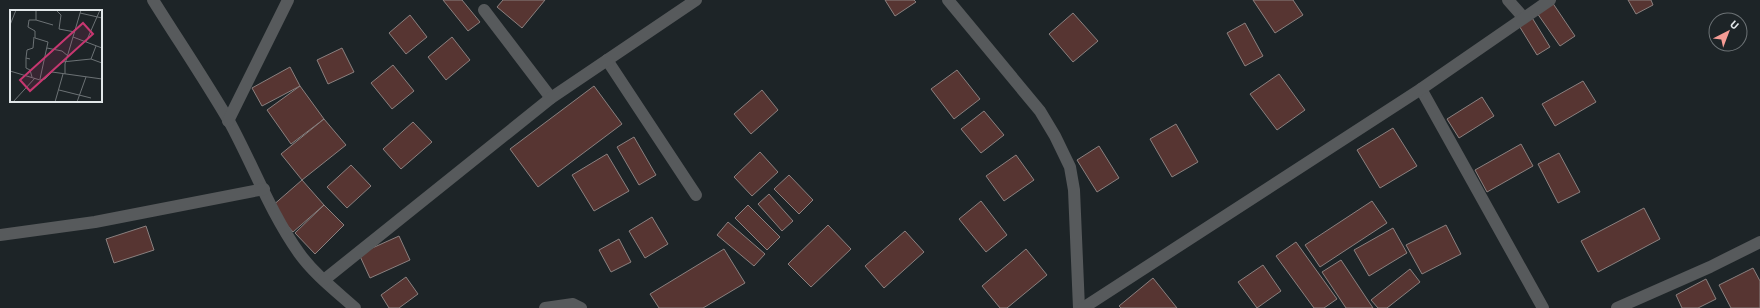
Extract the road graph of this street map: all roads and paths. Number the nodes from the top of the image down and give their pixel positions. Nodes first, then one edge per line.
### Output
1 (153, 0) edge
2 (288, 0) edge
3 (696, 0) edge
4 (948, 0) edge
5 (1508, 0) edge
6 (1550, 0) edge
7 (484, 10) dead end
8 (1523, 18) junction
9 (607, 60) junction
10 (1421, 89) junction
11 (550, 98) junction
12 (228, 121) junction
13 (264, 189) junction
14 (696, 195) dead end
15 (0, 234) edge
16 (1760, 242) edge
17 (324, 280) junction
18 (355, 308) edge
19 (545, 308) edge
20 (581, 308) edge
21 (1079, 308) edge
22 (1083, 308) edge
23 (1543, 308) edge
24 (1617, 308) edge

1 - 12 street
2 - 12 street
3 - 9 street
4 - 21 street
5 - 8 street
6 - 8 street
7 - 11 street
8 - 10 street
9 - 11 street
9 - 14 street
10 - 22 street
10 - 23 street
11 - 17 street
12 - 13 street
13 - 15 street
13 - 17 street
16 - 24 street
17 - 18 street
19 - 20 street

